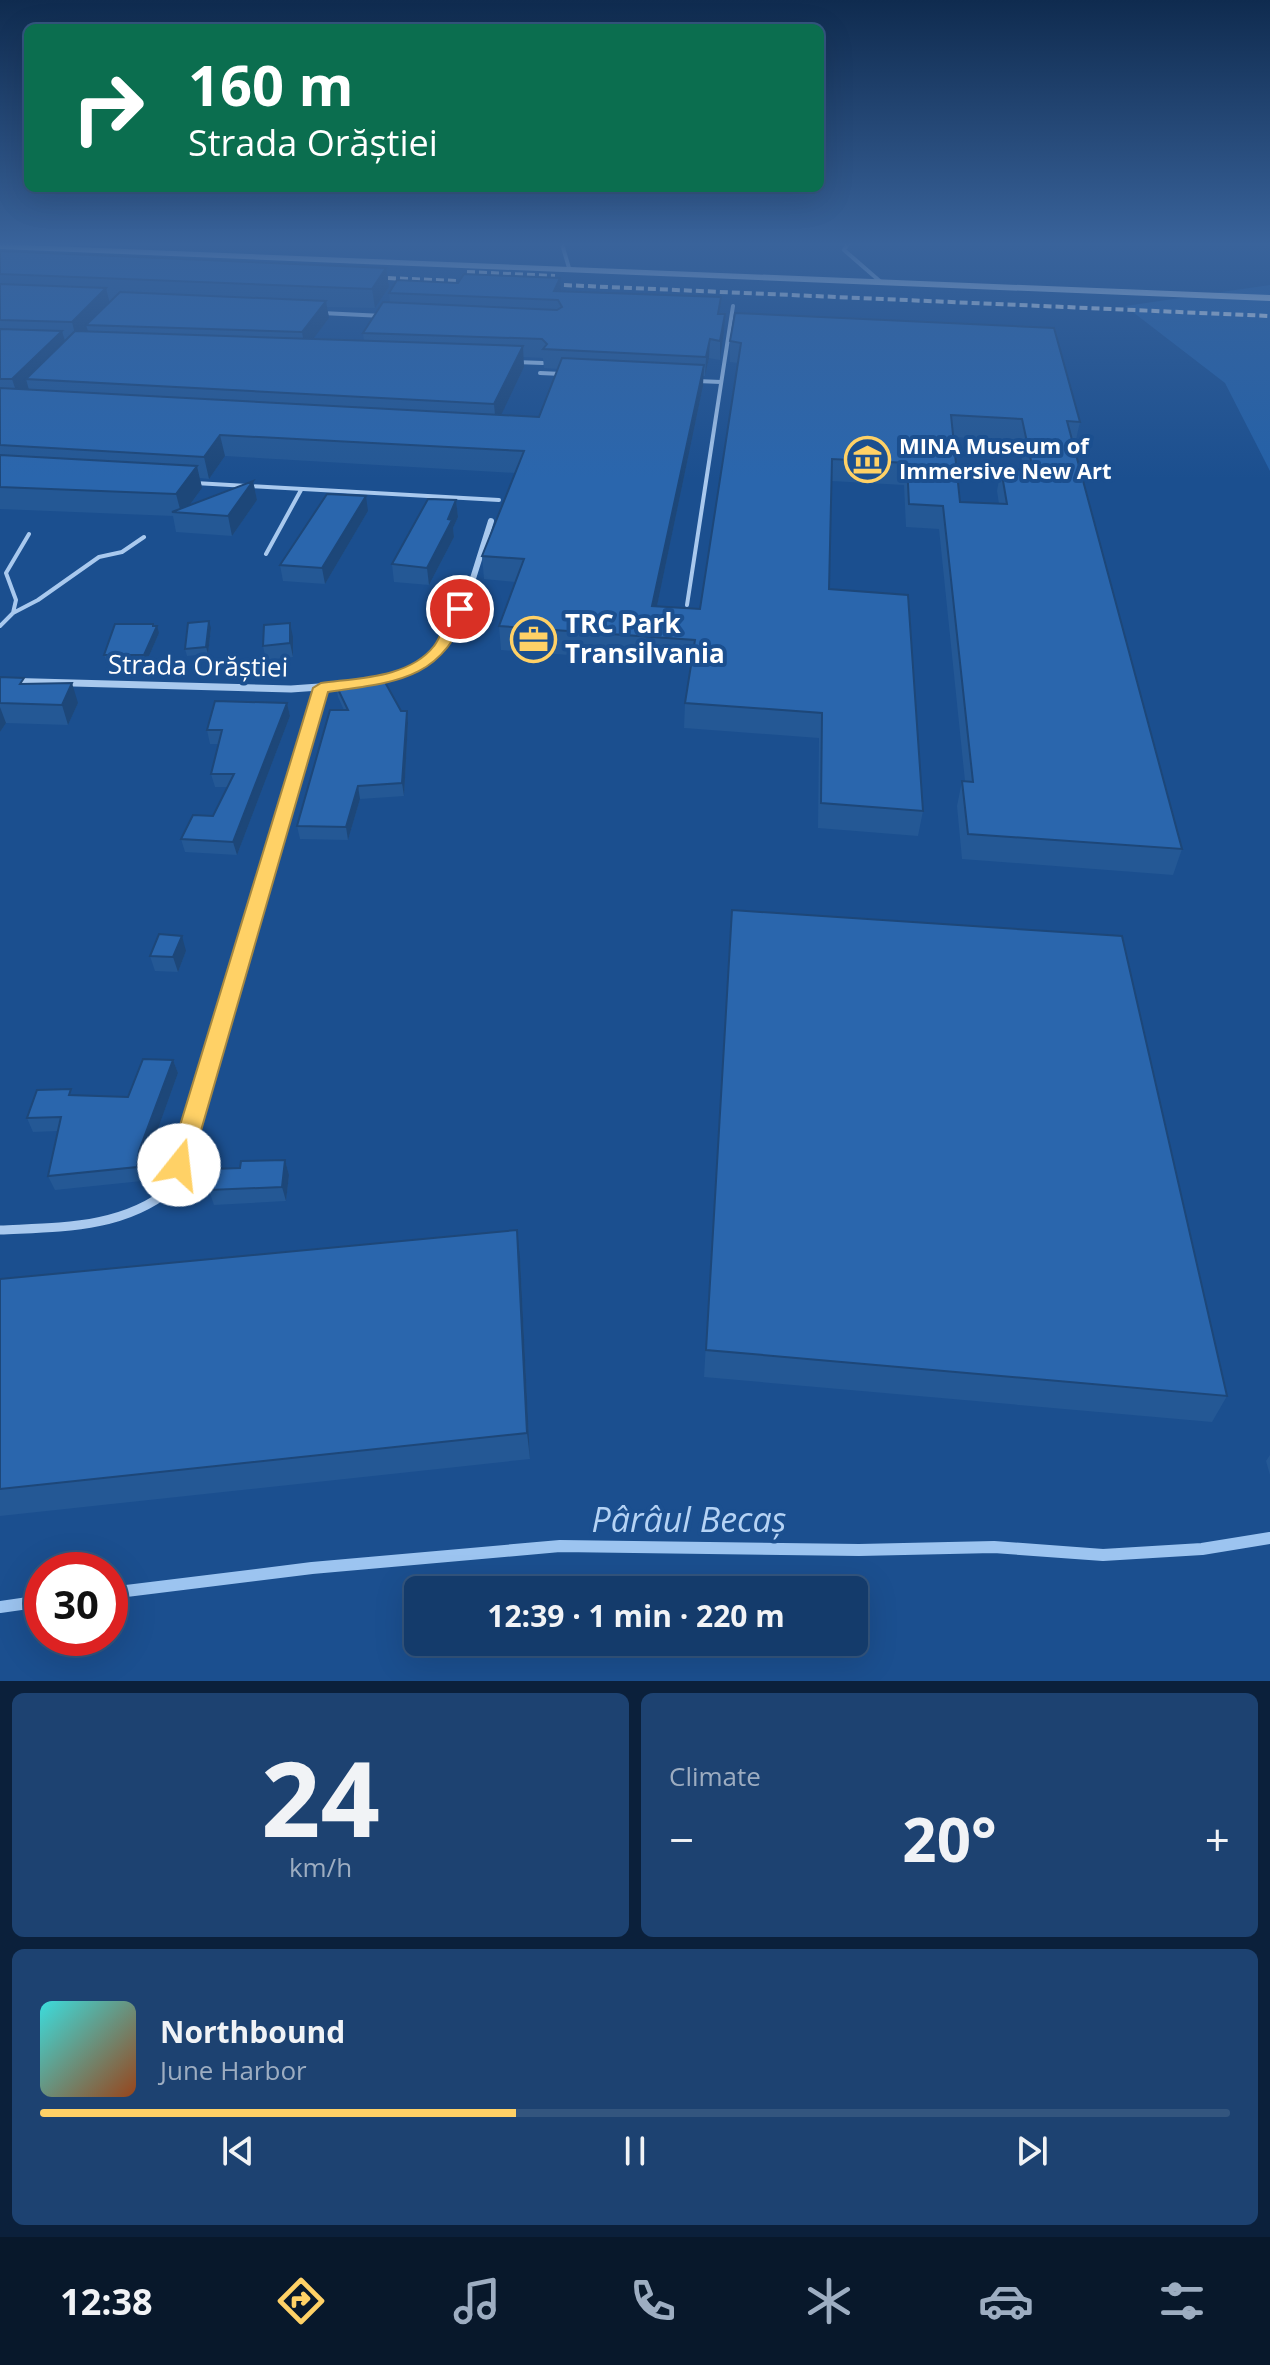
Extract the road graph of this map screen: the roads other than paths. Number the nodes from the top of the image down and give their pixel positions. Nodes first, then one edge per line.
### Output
1 (730, 322) edge
2 (513, 362) edge
3 (543, 363) edge
4 (540, 373) dead end
5 (571, 375) edge
6 (691, 381) edge
7 (721, 382) junction
8 (192, 483) edge
9 (301, 490) junction
10 (499, 500) dead end
11 (491, 521) dead end
12 (29, 534) dead end
13 (144, 537) dead end
14 (266, 554) dead end
15 (687, 605) edge
16 (13, 613) junction
17 (0, 626) edge
18 (0, 681) edge
19 (321, 688) junction
20 (0, 1230) edge

1 - 7 lane
2 - 3 lane
4 - 5 lane
6 - 7 lane
7 - 15 lane
8 - 9 lane
9 - 10 lane
9 - 14 lane
11 - 19 street, Strada Orăștiei
12 - 16 lane
13 - 16 lane
16 - 17 lane
18 - 19 street, Strada Orăștiei
19 - 20 street

